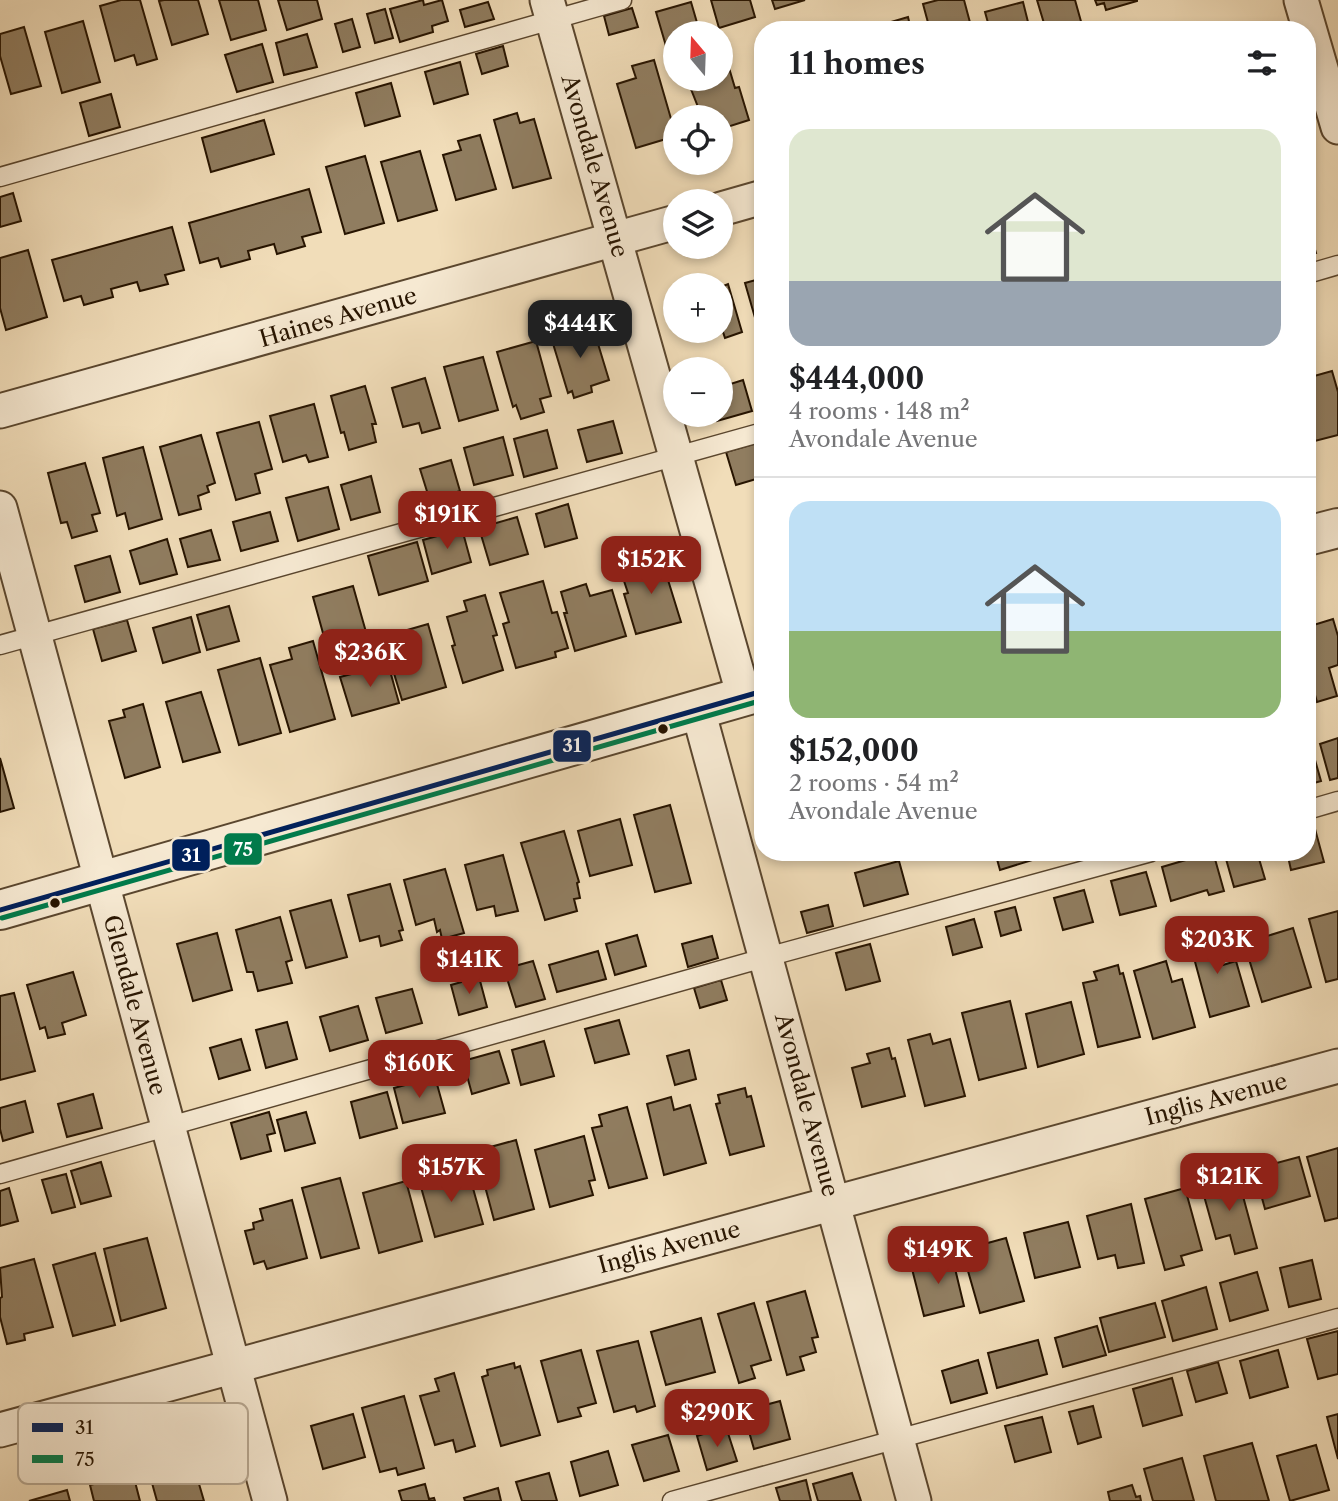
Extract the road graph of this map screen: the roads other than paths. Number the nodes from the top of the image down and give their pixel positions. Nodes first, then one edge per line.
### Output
1 (622, 0) edge
2 (1301, 0) edge
3 (550, 10) edge
4 (1306, 21) edge
5 (1316, 60) edge
6 (1338, 127) edge
7 (0, 177) edge
8 (754, 200) edge
9 (733, 206) edge
10 (663, 226) edge
11 (616, 239) junction
12 (1338, 265) edge
13 (1316, 271) edge
14 (0, 411) edge
15 (754, 435) edge
16 (677, 456) junction
17 (0, 508) edge
18 (1338, 528) edge
19 (1316, 534) edge
20 (35, 635) junction
21 (0, 645) edge
22 (753, 694) edge
23 (698, 710) junction
24 (1338, 801) edge
25 (1316, 807) edge
26 (1118, 861) edge
27 (102, 880) junction
28 (0, 910) edge
29 (767, 957) junction
30 (1338, 1066) edge
31 (168, 1126) junction
32 (0, 1174) edge
33 (834, 1202) junction
34 (1338, 1318) edge
35 (233, 1366) junction
36 (98, 1403) edge
37 (243, 1403) edge
38 (248, 1421) edge
39 (18, 1425) edge
40 (0, 1430) edge
41 (897, 1439) junction
42 (270, 1501) edge
43 (672, 1501) edge
44 (914, 1501) edge

1 - 3 lane
2 - 4 street
3 - 7 lane
3 - 11 street, Avondale Avenue
5 - 6 street
8 - 9 street
10 - 11 street, Haines Avenue
11 - 14 street, Haines Avenue
11 - 16 street, Avondale Avenue
12 - 13 lane
15 - 16 lane
16 - 20 lane
16 - 22 street, Avondale Avenue
17 - 20 street, Glendale Avenue
18 - 19 street
20 - 21 lane
20 - 27 street, Glendale Avenue
22 - 23 street
23 - 27 street
23 - 29 street, Avondale Avenue
24 - 25 lane
26 - 29 lane
27 - 28 street
27 - 31 street, Glendale Avenue
29 - 31 lane
29 - 33 street, Avondale Avenue
30 - 33 street, Inglis Avenue
31 - 32 lane
31 - 35 street, Glendale Avenue
33 - 35 street, Inglis Avenue
33 - 41 street, Avondale Avenue
34 - 41 lane
35 - 36 street, Inglis Avenue
35 - 37 street, Glendale Avenue
38 - 42 street, Glendale Avenue
39 - 40 street, Inglis Avenue
41 - 43 lane
41 - 44 street, Avondale Avenue

